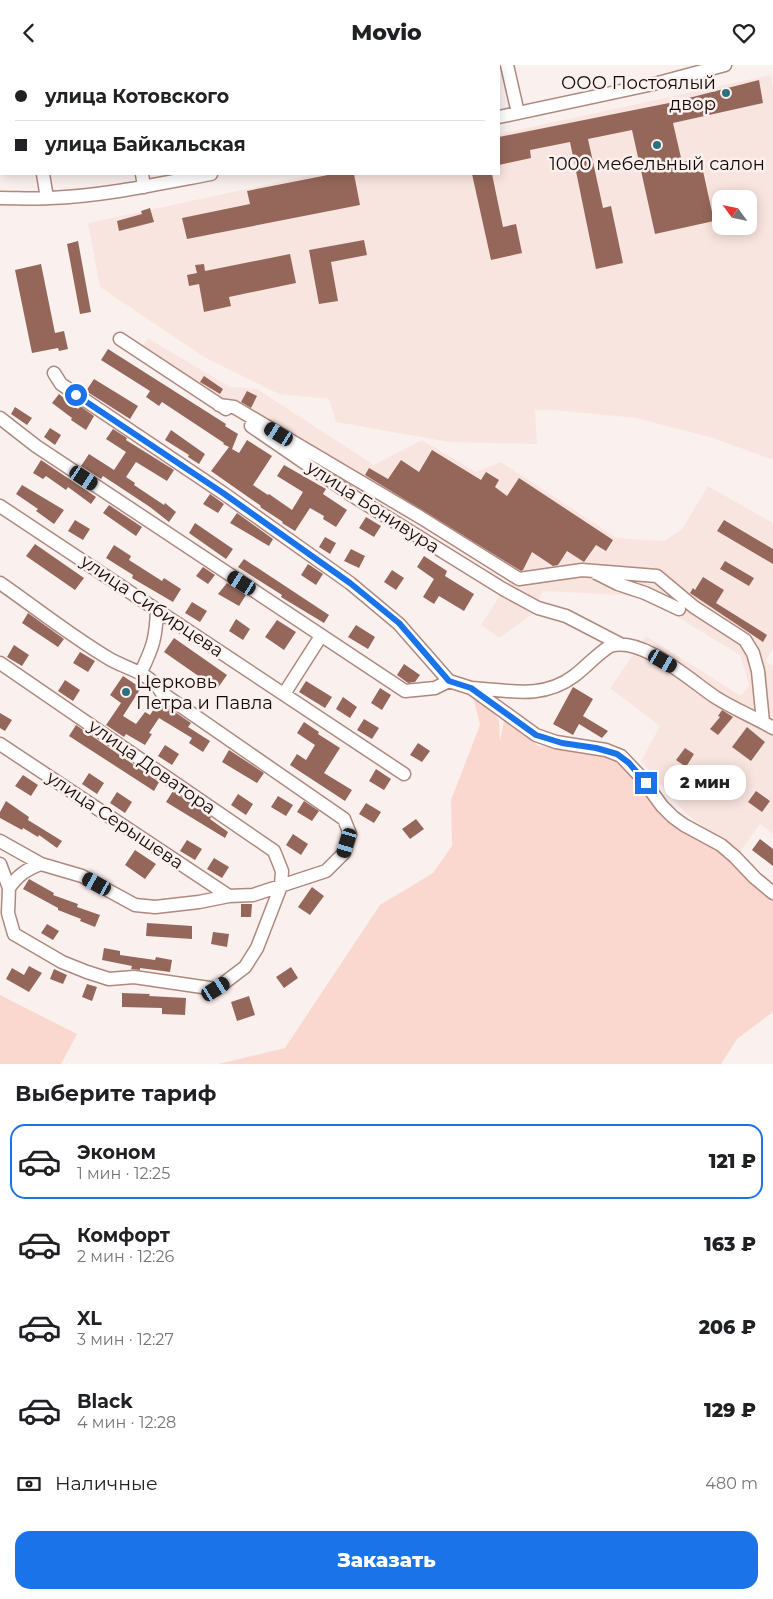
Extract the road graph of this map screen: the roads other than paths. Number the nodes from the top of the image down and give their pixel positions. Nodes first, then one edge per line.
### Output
1 (507, 65) edge
2 (725, 65) edge
3 (708, 67) edge
4 (518, 113) junction
5 (500, 117) edge
6 (43, 175) edge
7 (142, 175) edge
8 (206, 175) edge
9 (144, 187) junction
10 (0, 198) edge
11 (46, 198) junction
12 (120, 339) dead end
13 (54, 373) dead end
14 (219, 405) junction
15 (0, 418) edge
16 (0, 506) edge
17 (583, 566) dead end
18 (0, 583) edge
19 (679, 609) dead end
20 (157, 610) junction
21 (321, 636) junction
22 (620, 644) junction
23 (0, 663) edge
24 (141, 672) junction
25 (449, 681) junction
26 (471, 688) junction
27 (284, 694) junction
28 (768, 725) edge
29 (0, 744) edge
30 (404, 774) dead end
31 (0, 841) edge
32 (0, 864) edge
33 (41, 864) junction
34 (281, 886) junction
35 (9, 888) junction
36 (773, 893) edge
37 (229, 897) junction

1 - 4 street
2 - 3 street
3 - 4 street
4 - 5 street
6 - 11 street
7 - 9 street
8 - 9 street
9 - 11 street
10 - 11 street
12 - 14 street, улица Бонивура
13 - 25 street
14 - 22 street, улица Бонивура
14 - 28 street
15 - 21 street
16 - 20 street, улица Сибирцева
17 - 19 street
18 - 24 street
20 - 24 street
20 - 27 street, улица Сибирцева
21 - 25 street
21 - 27 street
22 - 26 street
22 - 28 street, улица Бонивура
23 - 34 street, улица Доватора
24 - 34 street
25 - 26 street
26 - 36 street
27 - 30 street, улица Сибирцева
29 - 37 street, улица Серышева
31 - 33 street
32 - 35 street
33 - 35 street
33 - 37 street
34 - 35 street
34 - 37 street

